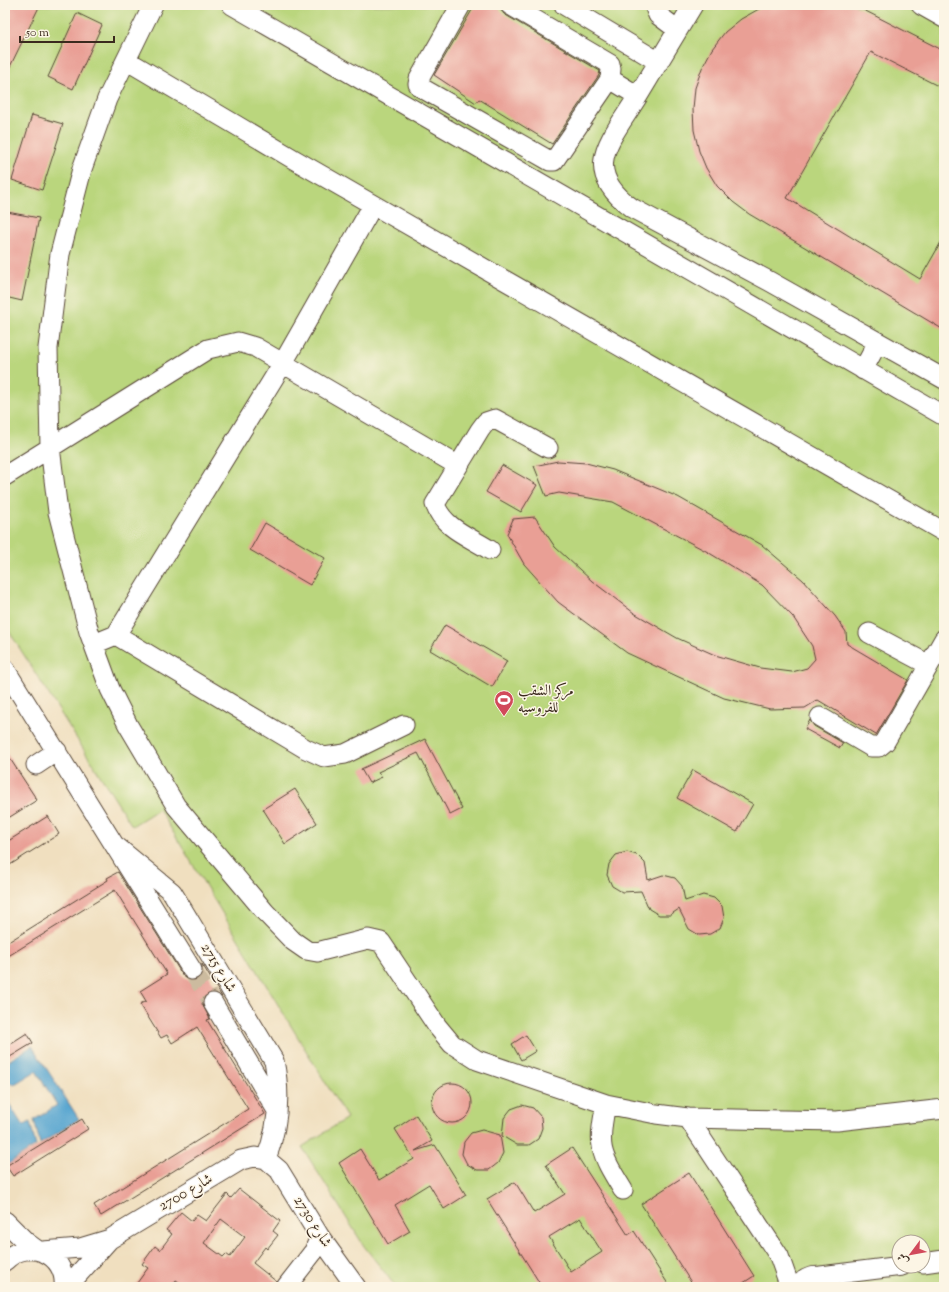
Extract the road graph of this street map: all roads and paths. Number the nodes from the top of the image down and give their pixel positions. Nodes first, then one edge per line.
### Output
1 (153, 5) edge
2 (232, 5) edge
3 (460, 5) edge
4 (510, 5) edge
5 (564, 5) edge
6 (654, 5) edge
7 (693, 5) edge
8 (921, 5) edge
9 (944, 18) edge
10 (678, 30) junction
11 (126, 60) junction
12 (659, 62) junction
13 (610, 79) junction
14 (638, 96) junction
15 (373, 205) junction
16 (699, 243) junction
17 (685, 267) junction
18 (803, 301) junction
19 (787, 326) junction
20 (878, 342) junction
21 (283, 363) junction
22 (863, 370) junction
23 (944, 379) edge
24 (944, 416) edge
25 (50, 447) junction
26 (548, 448) dead end
27 (457, 465) junction
28 (5, 476) edge
29 (944, 532) edge
30 (490, 550) dead end
31 (116, 634) junction
32 (869, 634) dead end
33 (944, 638) edge
34 (94, 644) junction
35 (929, 666) junction
36 (5, 669) edge
37 (820, 717) dead end
38 (404, 725) dead end
39 (57, 751) junction
40 (36, 765) dead end
41 (116, 846) junction
42 (205, 946) junction
43 (238, 1000) junction
44 (606, 1104) junction
45 (944, 1109) edge
46 (278, 1112) junction
47 (688, 1118) junction
48 (266, 1159) junction
49 (623, 1190) dead end
50 (5, 1221) edge
51 (320, 1236) junction
52 (110, 1239) junction
53 (40, 1250) junction
54 (779, 1256) junction
55 (944, 1260) edge
56 (5, 1261) edge
57 (931, 1262) edge
58 (891, 1268) edge
59 (883, 1269) junction
60 (817, 1276) junction
61 (66, 1287) edge
62 (286, 1287) edge
63 (356, 1287) edge
64 (790, 1287) edge
65 (798, 1287) edge
66 (836, 1287) edge
67 (854, 1287) edge

1 - 11 street
2 - 17 street
3 - 13 street
4 - 13 street
5 - 12 street
6 - 10 street
7 - 10 street
8 - 9 street
10 - 12 street
11 - 15 street
11 - 25 street
12 - 14 street
13 - 14 street
14 - 16 street
15 - 21 street
15 - 29 street
16 - 17 street
16 - 18 street
17 - 19 street
18 - 19 street
18 - 20 street
19 - 22 street
20 - 22 street
20 - 23 street
21 - 25 street
21 - 27 street
21 - 31 street
22 - 24 street
25 - 28 street
25 - 34 street
26 - 27 street
27 - 30 street
31 - 34 street
31 - 38 street
32 - 35 street
33 - 35 street
34 - 44 street
35 - 37 street
36 - 39 street, شارع 2715
39 - 40 street
39 - 41 street, شارع 2715
41 - 42 street, شارع 2715
41 - 42 street, شارع 2715
42 - 43 street, شارع 2715
43 - 46 street, شارع 2715
43 - 46 street, شارع 2715
44 - 47 street
44 - 49 street
45 - 47 street
46 - 48 street, شارع 2715
47 - 54 street
48 - 51 street, شارع 2730
48 - 52 street, شارع 2700
50 - 53 street
51 - 62 street
51 - 63 street, شارع 2730
52 - 53 street, شارع 2700
52 - 61 street, شارع 2700
53 - 56 street, شارع 2700
53 - 61 street
54 - 60 street
54 - 64 street
55 - 57 street
58 - 59 street
59 - 60 street
59 - 67 street
60 - 65 street
60 - 66 street

